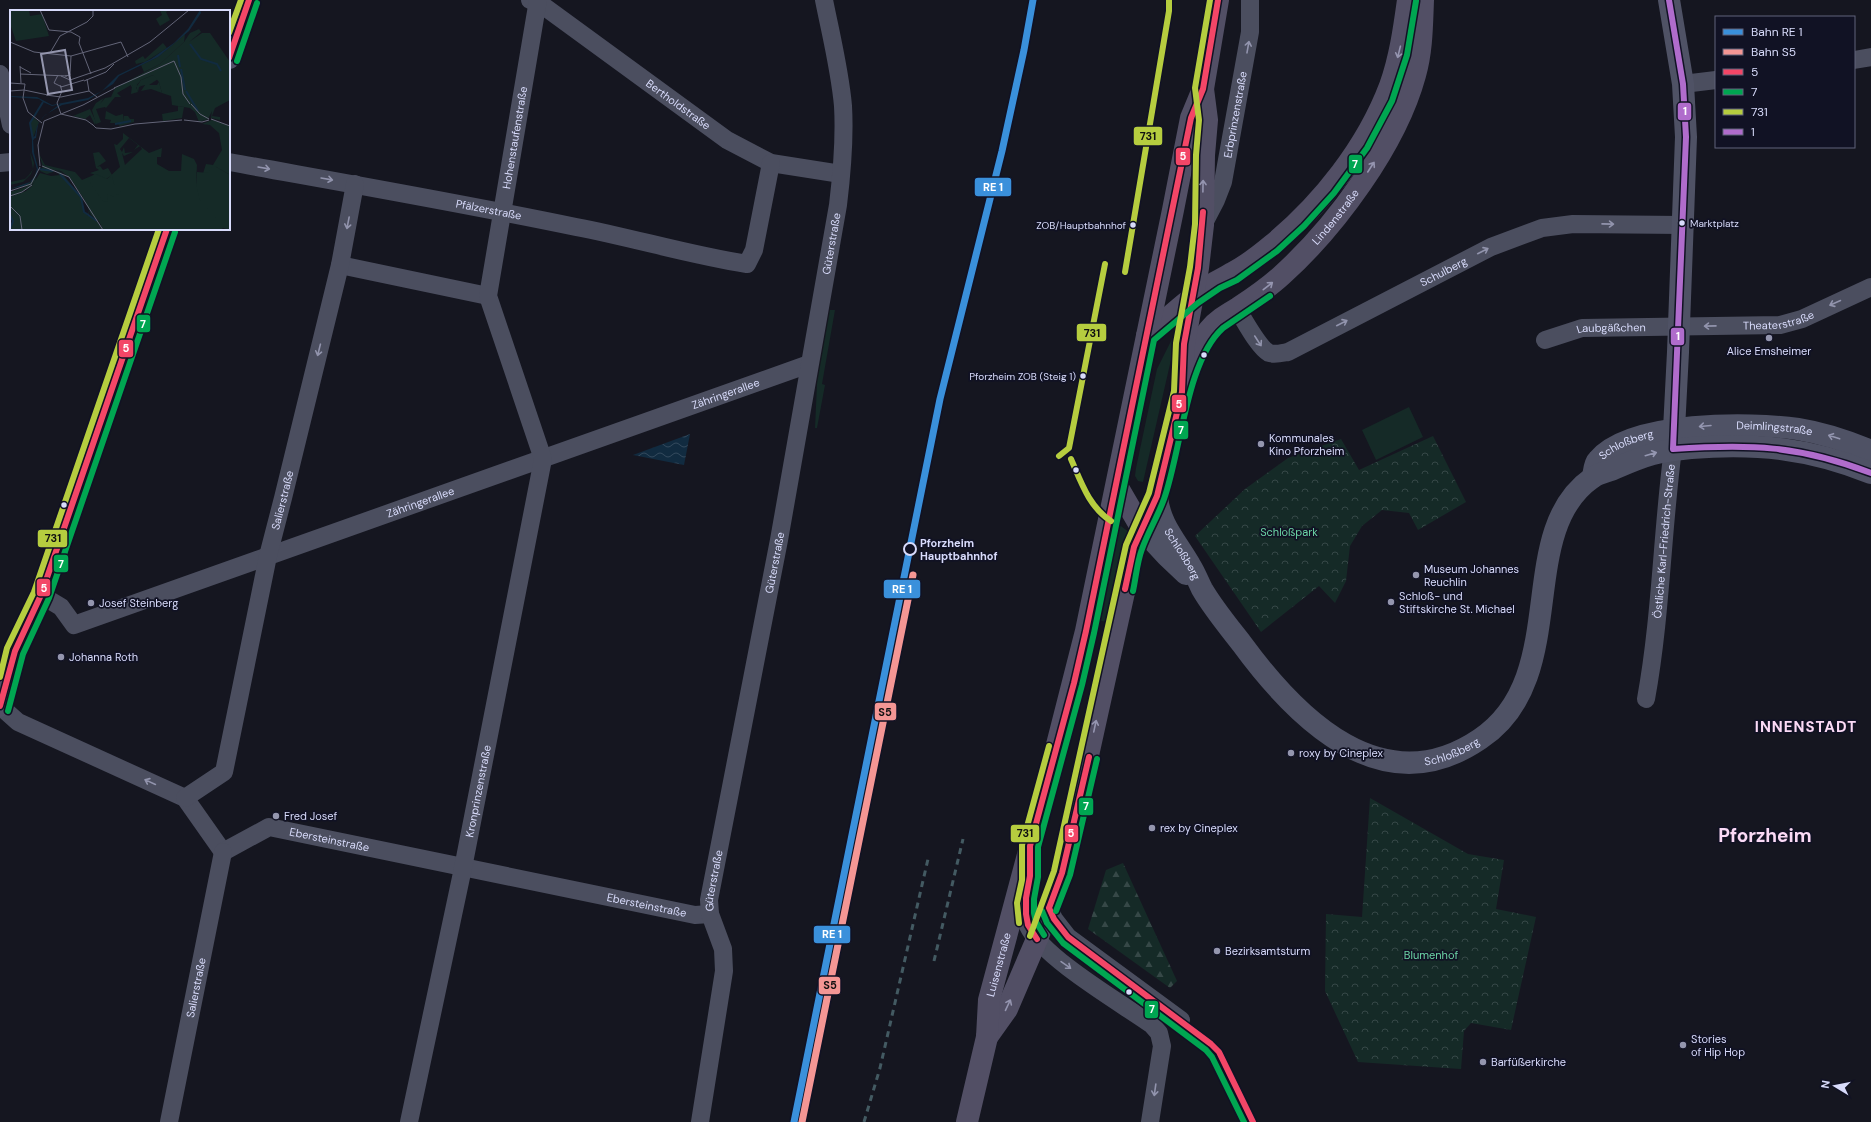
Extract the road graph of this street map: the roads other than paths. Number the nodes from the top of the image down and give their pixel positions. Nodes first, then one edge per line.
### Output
1 (249, 0) edge
2 (824, 0) edge
3 (1218, 0) edge
4 (1250, 0) edge
5 (1408, 0) edge
6 (1423, 0) edge
7 (1669, 0) edge
8 (535, 1) edge
9 (230, 55) edge
10 (1871, 58) edge
11 (1855, 60) edge
12 (0, 74) edge
13 (1715, 80) edge
14 (1683, 84) junction
15 (1203, 89) junction
16 (10, 120) edge
17 (10, 162) edge
18 (230, 162) edge
19 (0, 163) edge
20 (771, 163) junction
21 (841, 174) junction
22 (355, 184) junction
23 (503, 212) junction
24 (1683, 225) junction
25 (1169, 228) junction
26 (167, 230) edge
27 (1201, 240) junction
28 (340, 265) junction
29 (1244, 266) junction
30 (1871, 287) edge
31 (488, 296) junction
32 (1193, 297) junction
33 (1237, 309) junction
34 (1679, 327) junction
35 (1147, 336) junction
36 (1546, 340) dead end
37 (809, 364) junction
38 (1182, 392) junction
39 (1673, 439) junction
40 (1871, 451) edge
41 (543, 459) junction
42 (1871, 473) edge
43 (1117, 486) junction
44 (1157, 496) junction
45 (1142, 529) junction
46 (268, 556) junction
47 (1202, 590) junction
48 (41, 595) junction
49 (1646, 699) dead end
50 (0, 706) edge
51 (0, 709) edge
52 (185, 798) junction
53 (1030, 846) junction
54 (223, 852) junction
55 (464, 868) junction
56 (1049, 908) junction
57 (710, 914) junction
58 (1068, 938) junction
59 (1037, 939) junction
60 (1181, 1020) dead end
61 (987, 1037) junction
62 (169, 1122) edge
63 (409, 1122) edge
64 (700, 1122) edge
65 (966, 1122) edge
66 (1150, 1122) edge

1 - 9 main road
2 - 21 street, Güterstraße
3 - 15 main road
27 -> 4 street, Erbprinzenstraße
5 -> 29 main road, Lindenstraße
33 -> 6 main road, Lindenstraße
7 - 14 main road, Östliche Karl-Friedrich-Straße
8 - 20 street, Bertholdstraße
8 - 23 street, Hohenstaufenstraße
10 - 11 street
12 - 16 street
13 - 14 street
14 - 24 main road, Östliche Karl-Friedrich-Straße
15 - 25 main road, Luisenstraße
27 -> 15 main road
17 - 19 street
18 -> 22 street, Pfälzerstraße
20 - 21 street, Bertholdstraße
20 - 23 street, Pfälzerstraße
21 - 37 street, Güterstraße
22 - 23 street, Pfälzerstraße
22 -> 28 street, Salierstraße
23 - 31 street, Hohenstaufenstraße
33 -> 24 street, Schulberg
24 - 34 main road, Östliche Karl-Friedrich-Straße
25 - 27 main road
25 - 35 main road, Luisenstraße
26 - 48 main road
27 - 29 main road
27 - 32 main road
28 - 31 street
28 -> 46 street, Salierstraße
29 - 32 main road, Lindenstraße
30 -> 34 street, Theaterstraße
31 - 41 street, Hohenstaufenstraße
32 - 35 main road, Lindenstraße
32 - 38 main road
33 - 38 main road, Lindenstraße
34 - 36 street, Laubgäßchen
34 - 39 main road, Östliche Karl-Friedrich-Straße
35 - 43 main road, Luisenstraße
37 - 41 street, Zähringerallee
37 - 57 street, Güterstraße
38 - 44 main road, Luisenstraße
40 -> 39 main road, Deimlingstraße
39 - 42 main road, Deimlingstraße
39 - 47 main road, Schloßberg
39 - 49 street, Östliche Karl-Friedrich-Straße
41 - 46 street, Zähringerallee
41 - 55 street, Kronprinzenstraße
43 - 45 main road
43 - 53 main road, Luisenstraße
44 - 45 main road, Luisenstraße
44 - 47 main road, Schloßberg
45 - 47 main road, Schloßberg
56 -> 45 main road, Luisenstraße
46 - 48 street, Zähringerallee
46 - 52 street, Salierstraße
48 - 50 main road
50 - 51 main road
52 -> 50 street
52 - 54 street
53 - 59 street
53 - 61 main road, Luisenstraße
54 - 55 street, Ebersteinstraße
54 - 62 street, Salierstraße
55 - 57 street, Ebersteinstraße
55 - 63 street, Kronprinzenstraße
56 - 58 street
56 - 59 main road, Luisenstraße
57 - 64 street, Güterstraße
58 - 59 street
58 - 60 street
61 -> 59 main road, Luisenstraße
59 -> 66 street
61 - 65 main road, Luisenstraße

